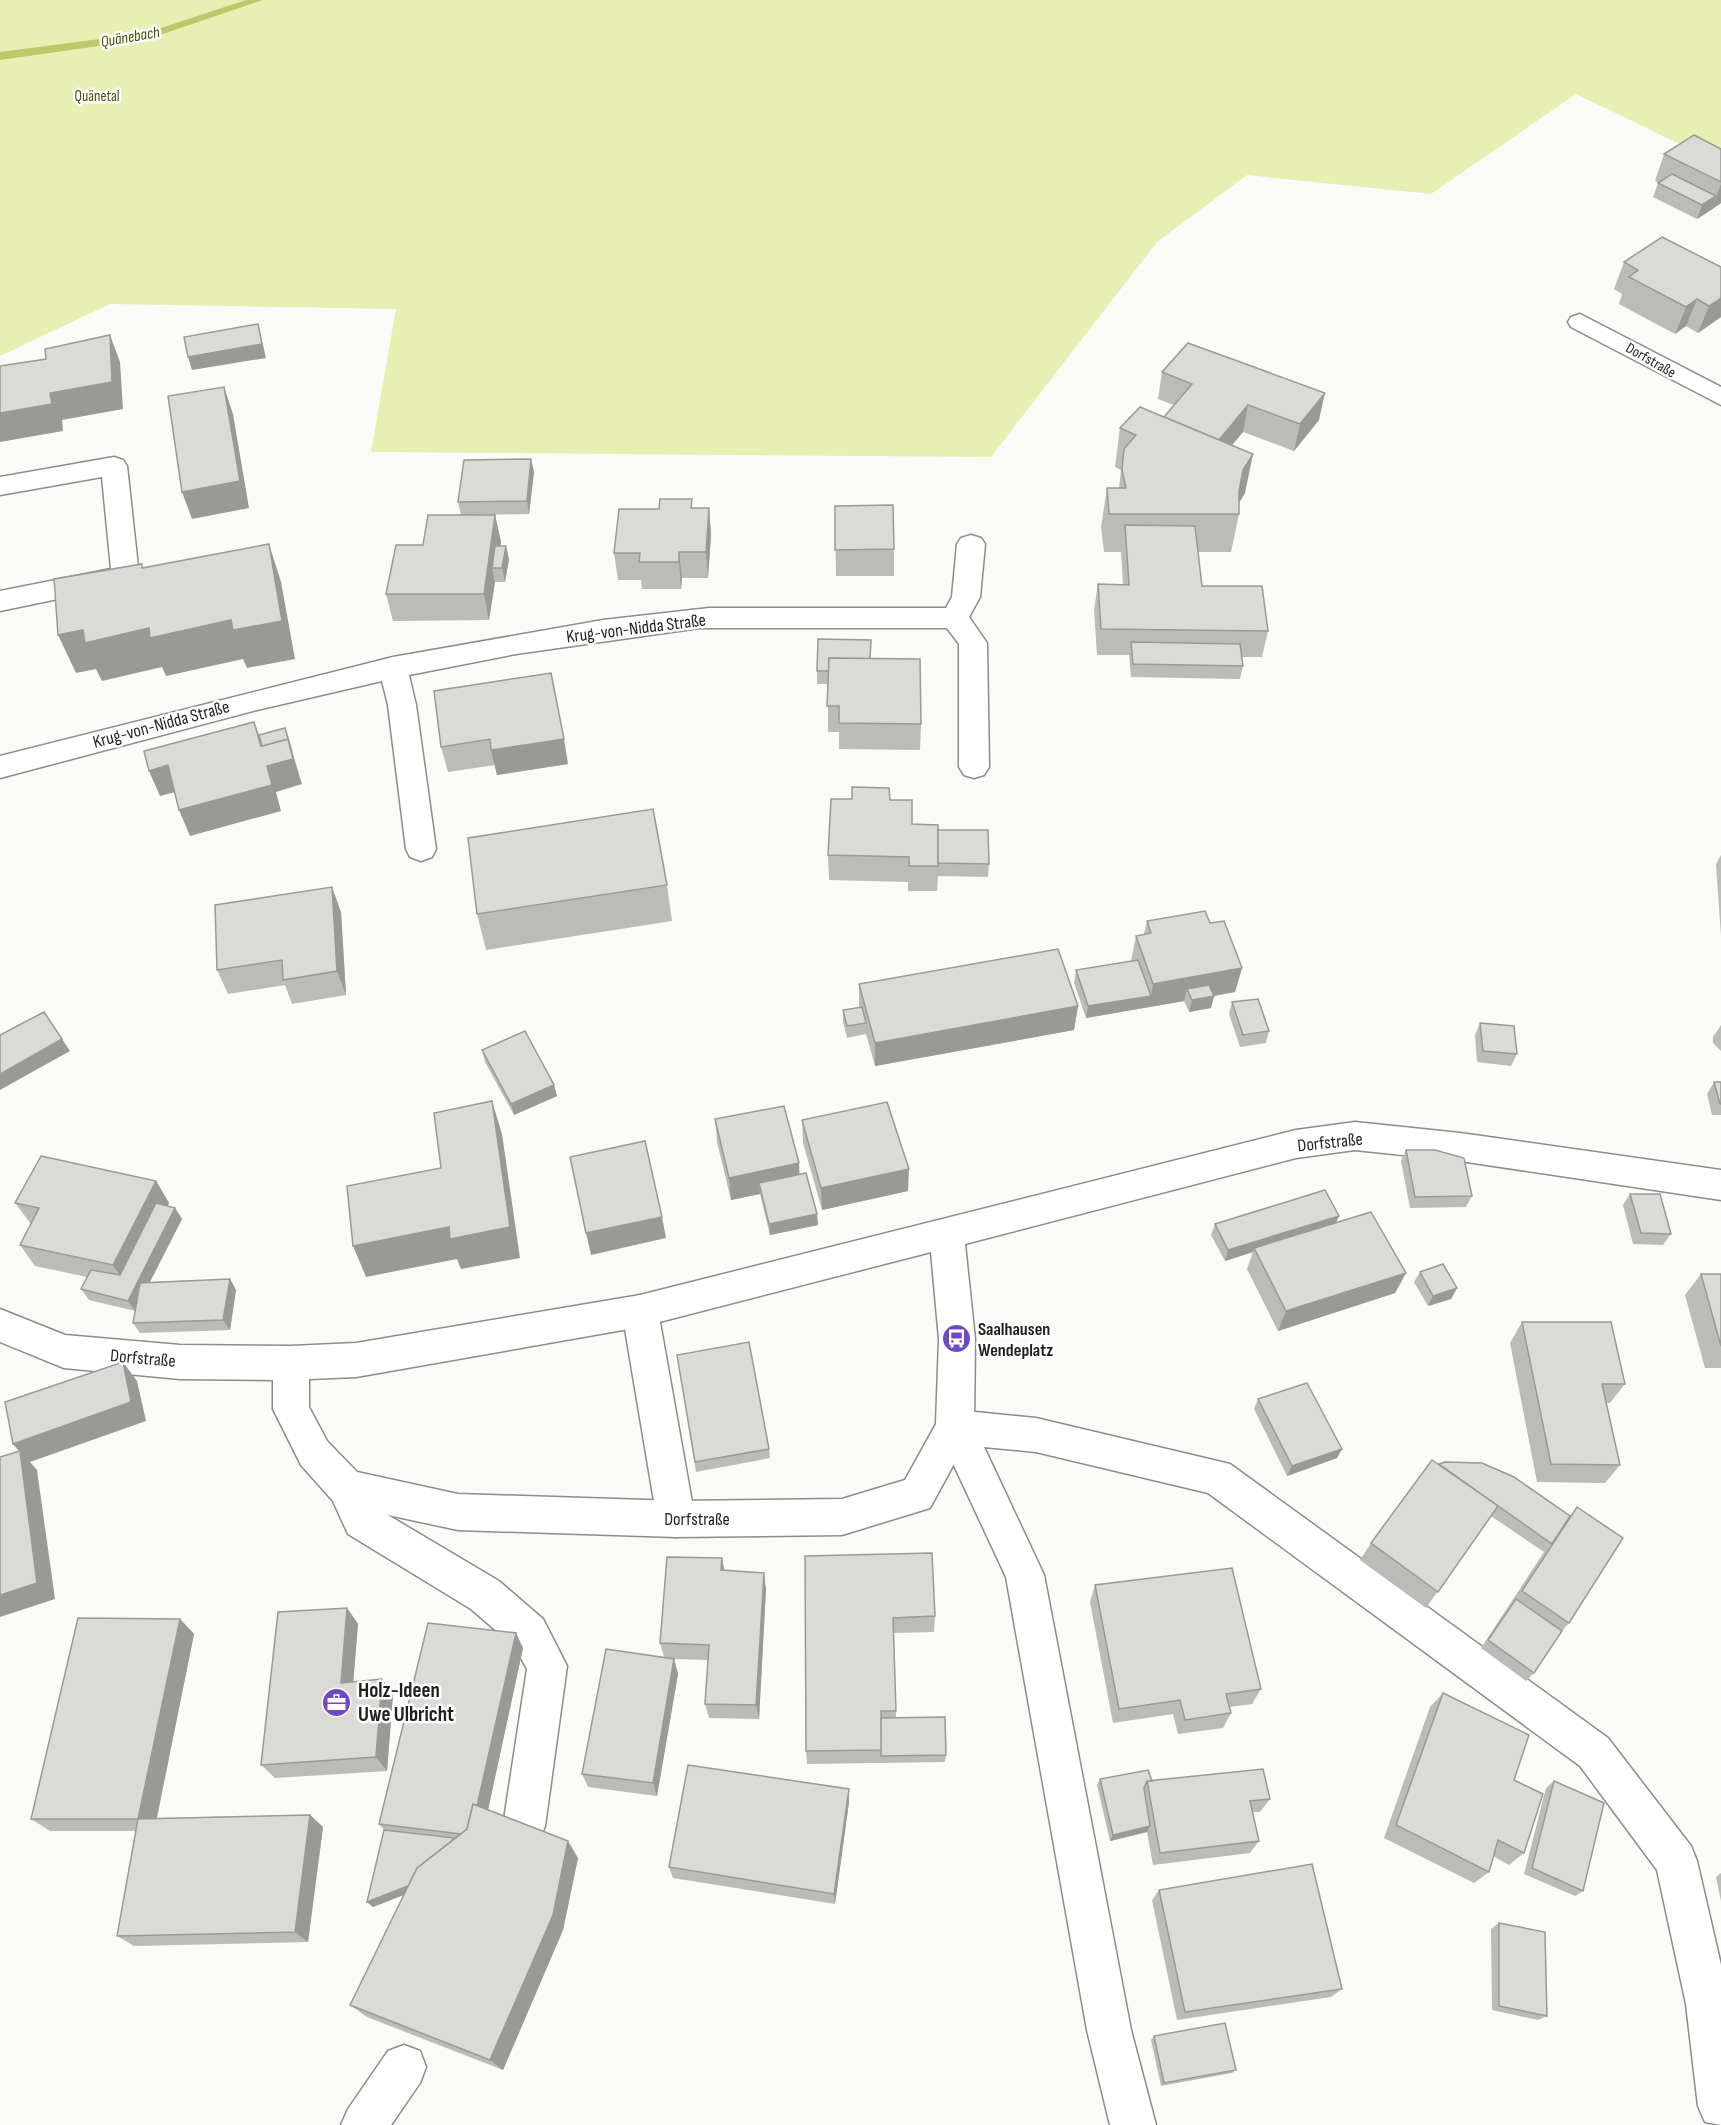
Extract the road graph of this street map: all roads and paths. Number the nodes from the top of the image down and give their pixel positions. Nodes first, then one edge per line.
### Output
1 (1580, 322) dead end
2 (1721, 397) edge
3 (0, 486) edge
4 (971, 544) dead end
5 (0, 601) edge
6 (954, 618) junction
7 (393, 667) junction
8 (0, 767) edge
9 (974, 767) dead end
10 (421, 849) dead end
11 (1721, 1185) edge
12 (946, 1231) junction
13 (640, 1311) junction
14 (0, 1325) edge
15 (291, 1363) junction
16 (955, 1427) junction
17 (346, 1488) junction
18 (676, 1519) junction
19 (524, 1826) edge
20 (404, 2067) edge
21 (1721, 2106) edge
22 (364, 2125) edge
23 (1132, 2125) edge

1 - 2 street, Dorfstraße
3 - 5 street
4 - 6 street
6 - 7 street, Krug-von-Nidda Straße
6 - 9 street
7 - 8 street, Krug-von-Nidda Straße
7 - 10 street
11 - 12 street, Dorfstraße
12 - 13 street, Dorfstraße
12 - 16 street, Dorfstraße
13 - 15 street, Dorfstraße
13 - 18 street
14 - 15 street, Dorfstraße
15 - 17 street
16 - 18 street, Dorfstraße
16 - 21 street
16 - 23 street
17 - 18 street, Dorfstraße
17 - 19 street
20 - 22 street

